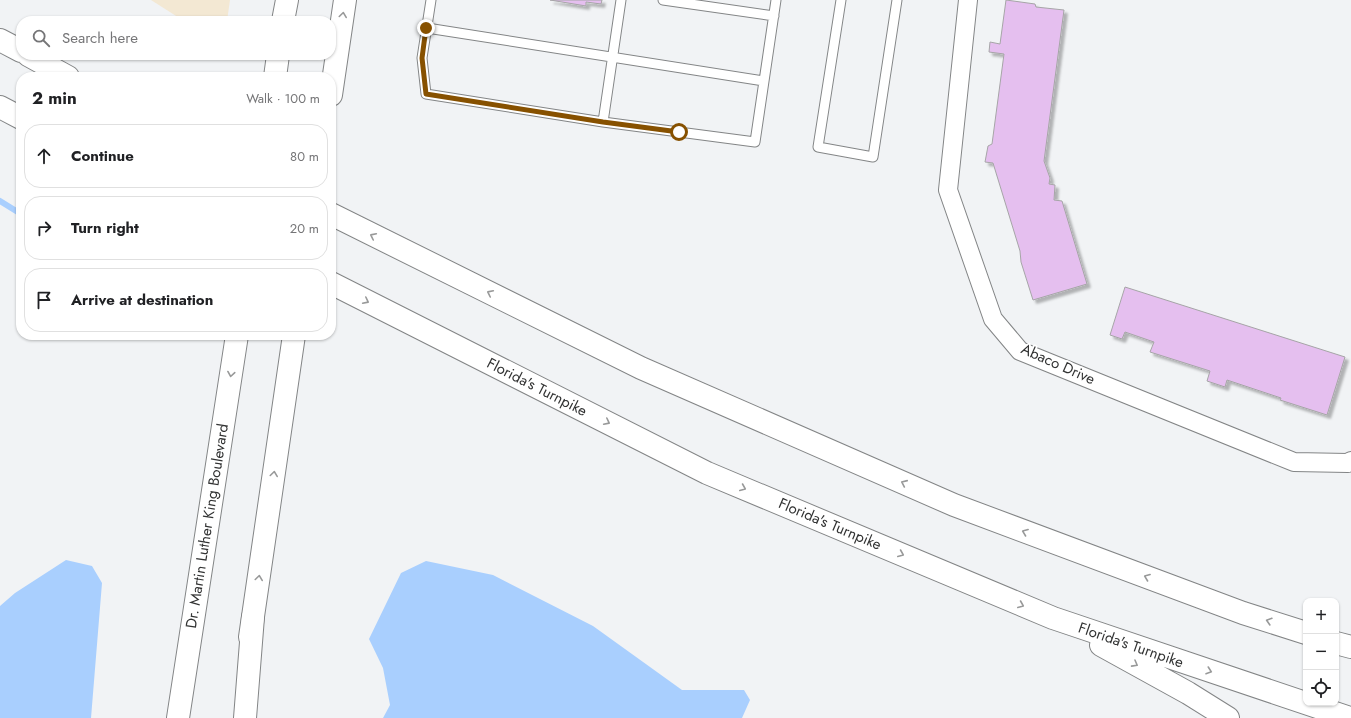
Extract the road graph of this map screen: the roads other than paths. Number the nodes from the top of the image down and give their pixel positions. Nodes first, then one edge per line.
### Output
1 (287, 0) edge
2 (345, 0) edge
3 (431, 0) edge
4 (621, 0) edge
5 (663, 0) edge
6 (776, 0) edge
7 (841, 0) edge
8 (897, 0) edge
9 (968, 0) edge
10 (285, 16) edge
11 (774, 16) junction
12 (426, 28) junction
13 (0, 40) edge
14 (16, 48) edge
15 (613, 58) junction
16 (37, 60) edge
17 (277, 60) edge
18 (59, 72) edge
19 (276, 72) edge
20 (334, 72) edge
21 (764, 81) junction
22 (0, 107) edge
23 (16, 115) edge
24 (603, 122) junction
25 (336, 216) edge
26 (336, 286) edge
27 (236, 340) edge
28 (293, 340) edge
29 (1351, 461) edge
30 (253, 616) junction
31 (1052, 618) junction
32 (1303, 632) edge
33 (1339, 644) edge
34 (1351, 647) edge
35 (185, 672) junction
36 (178, 718) edge
37 (193, 718) edge
38 (237, 718) edge
39 (245, 718) edge
40 (1228, 718) edge
41 (1350, 718) edge

1 - 10 main road
20 -> 2 main road
3 - 12 lane
4 - 15 lane
5 - 11 lane
6 - 11 lane
7 - 8 lane
9 - 29 street, Abaco Drive
11 - 21 lane
12 - 15 lane
12 - 24 lane
13 - 14 main road
15 - 21 lane
15 - 24 lane
16 - 18 main road
17 - 19 main road
21 - 24 lane
22 - 23 main road
32 -> 25 main road
26 -> 31 main road, Florida's Turnpike
27 -> 35 main road, Dr. Martin Luther King Boulevard
30 -> 28 main road
30 - 38 main road
30 - 39 main road
31 -> 40 main road
31 -> 41 main road, Florida's Turnpike
33 - 34 main road
35 - 36 main road, Dr. Martin Luther King Boulevard
35 - 37 main road

